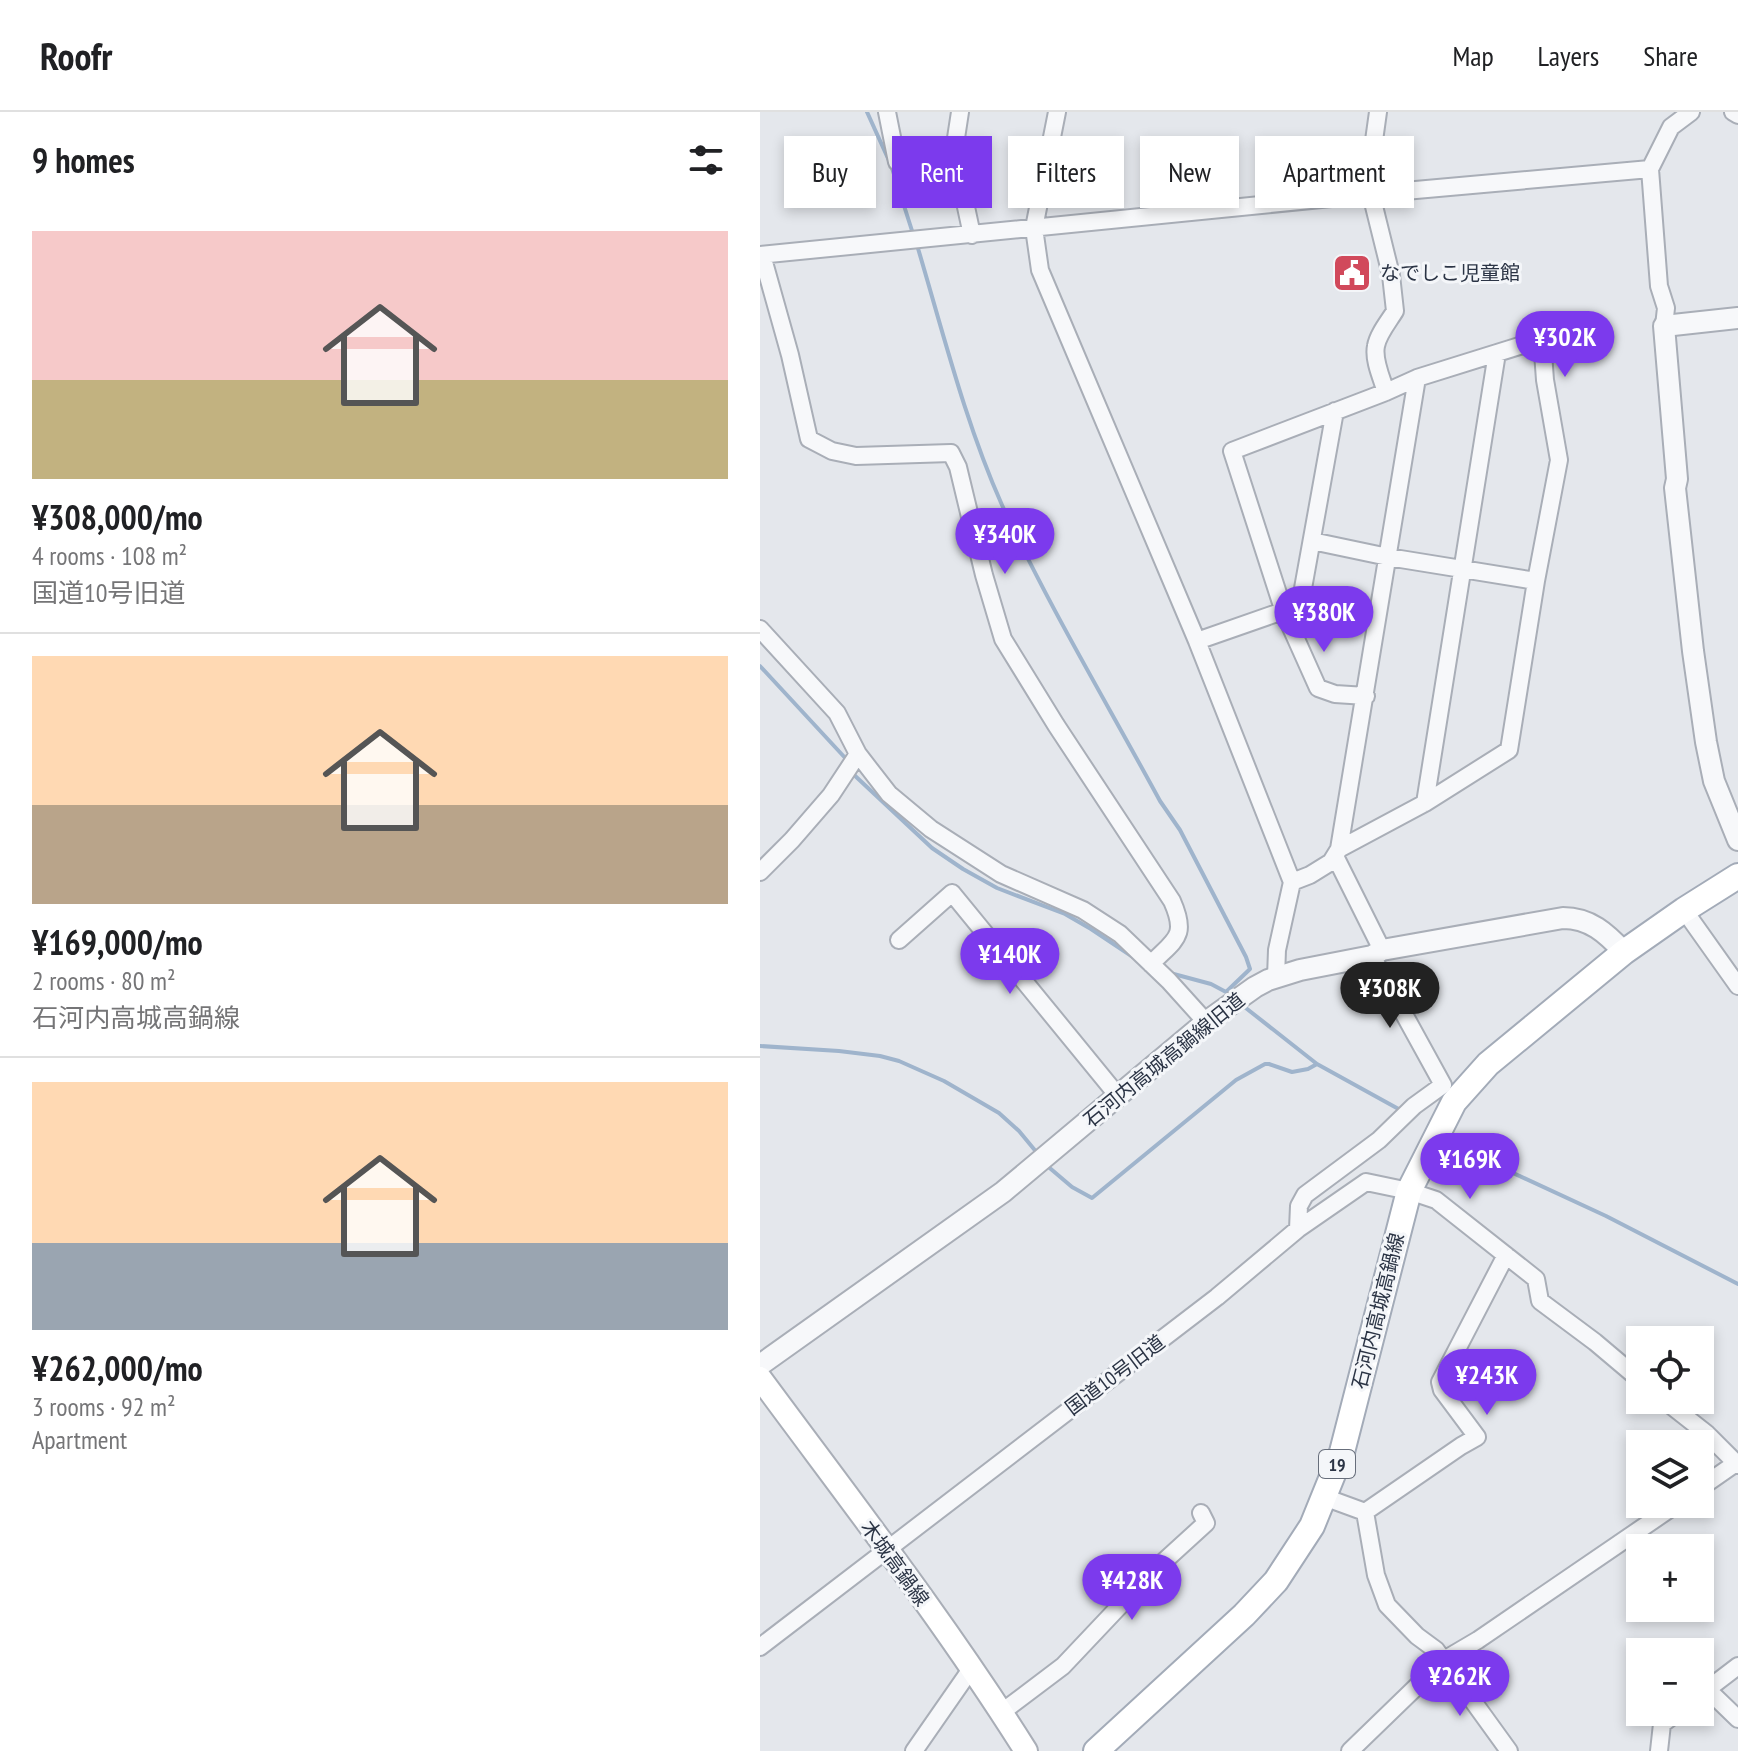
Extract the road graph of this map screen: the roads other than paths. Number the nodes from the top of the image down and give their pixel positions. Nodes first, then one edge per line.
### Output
1 (887, 112) edge
2 (960, 112) edge
3 (1057, 112) edge
4 (1378, 112) edge
5 (1691, 112) edge
6 (956, 136) edge
7 (1375, 136) edge
8 (892, 137) edge
9 (1650, 169) junction
10 (1414, 190) edge
11 (1255, 206) edge
12 (966, 208) edge
13 (1374, 208) edge
14 (1034, 228) junction
15 (972, 235) junction
16 (761, 255) edge
17 (1738, 318) edge
18 (1664, 326) junction
19 (1497, 353) junction
20 (1417, 378) junction
21 (1386, 392) junction
22 (1335, 411) junction
23 (1312, 541) junction
24 (1388, 557) junction
25 (1463, 569) junction
26 (1536, 581) junction
27 (1284, 612) junction
28 (760, 629) edge
29 (1197, 641) junction
30 (1366, 696) junction
31 (858, 754) junction
32 (1425, 803) junction
33 (1738, 840) edge
34 (1337, 852) junction
35 (760, 872) edge
36 (1738, 876) edge
37 (1292, 882) junction
38 (1684, 910) junction
39 (899, 940) dead end
40 (1624, 952) junction
41 (1377, 953) junction
42 (1151, 964) junction
43 (1276, 977) junction
44 (1738, 986) edge
45 (1206, 1022) junction
46 (1118, 1096) junction
47 (1409, 1191) junction
48 (1298, 1229) junction
49 (1506, 1255) junction
50 (760, 1365) edge
51 (1626, 1368) edge
52 (760, 1378) edge
53 (1682, 1414) edge
54 (1737, 1464) edge
55 (1714, 1479) edge
56 (1324, 1497) junction
57 (1365, 1512) junction
58 (1201, 1513) dead end
59 (1657, 1518) edge
60 (887, 1550) junction
61 (760, 1647) edge
62 (1444, 1660) junction
63 (1738, 1666) edge
64 (971, 1669) junction
65 (1714, 1684) edge
66 (1714, 1700) edge
67 (1002, 1712) junction
68 (1738, 1719) edge
69 (1662, 1726) edge
70 (914, 1751) edge
71 (1026, 1751) edge
72 (1096, 1751) edge
73 (1350, 1751) edge
74 (1509, 1751) edge
75 (1659, 1751) edge

1 - 8 street
2 - 6 street
3 - 14 street
4 - 7 street
5 - 9 street
9 - 10 street
9 - 18 street
11 - 14 street
12 - 15 street
13 - 21 street
14 - 15 street
14 - 29 street
15 - 16 street
16 - 42 street
17 - 18 street
18 - 33 street
19 - 20 street
19 - 25 street
19 - 26 street
20 - 21 street
20 - 24 street
21 - 22 street
22 - 23 street
22 - 27 street
23 - 24 street
23 - 27 street
24 - 25 street
24 - 30 street
25 - 26 street
25 - 32 street
26 - 32 street
27 - 29 street
27 - 30 street
28 - 31 street
29 - 37 street
30 - 34 street
31 - 35 street
31 - 42 street
32 - 34 street
34 - 37 street
34 - 41 street
36 - 38 main road, 石河内高城高鍋線 / 19
37 - 43 street
38 - 40 main road, 石河内高城高鍋線 / 19
38 - 44 street
39 - 46 street
40 - 41 street, 石河内高城高鍋線旧道
40 - 47 main road, 石河内高城高鍋線 / 19
41 - 43 street, 石河内高城高鍋線旧道
41 - 48 street
42 - 45 street
43 - 45 street, 石河内高城高鍋線旧道
45 - 46 street, 石河内高城高鍋線旧道
46 - 50 street, 石河内高城高鍋線旧道
47 - 48 street, 国道10号旧道
47 - 49 street, 国道10号旧道
47 - 56 main road, 石河内高城高鍋線 / 19
48 - 60 street, 国道10号旧道
49 - 51 street, 国道10号旧道
49 - 57 street
52 - 60 main road, 木城高鍋線
53 - 54 street
54 - 55 street
56 - 57 street
56 - 72 main road, 石河内高城高鍋線 / 19
57 - 62 street
58 - 67 street
59 - 62 street
60 - 61 street, 国道10号旧道
60 - 64 main road, 木城高鍋線
62 - 73 street
62 - 74 street
63 - 65 street
64 - 67 main road, 木城高鍋線
64 - 70 street
66 - 68 street
67 - 71 main road, 木城高鍋線
69 - 75 street

